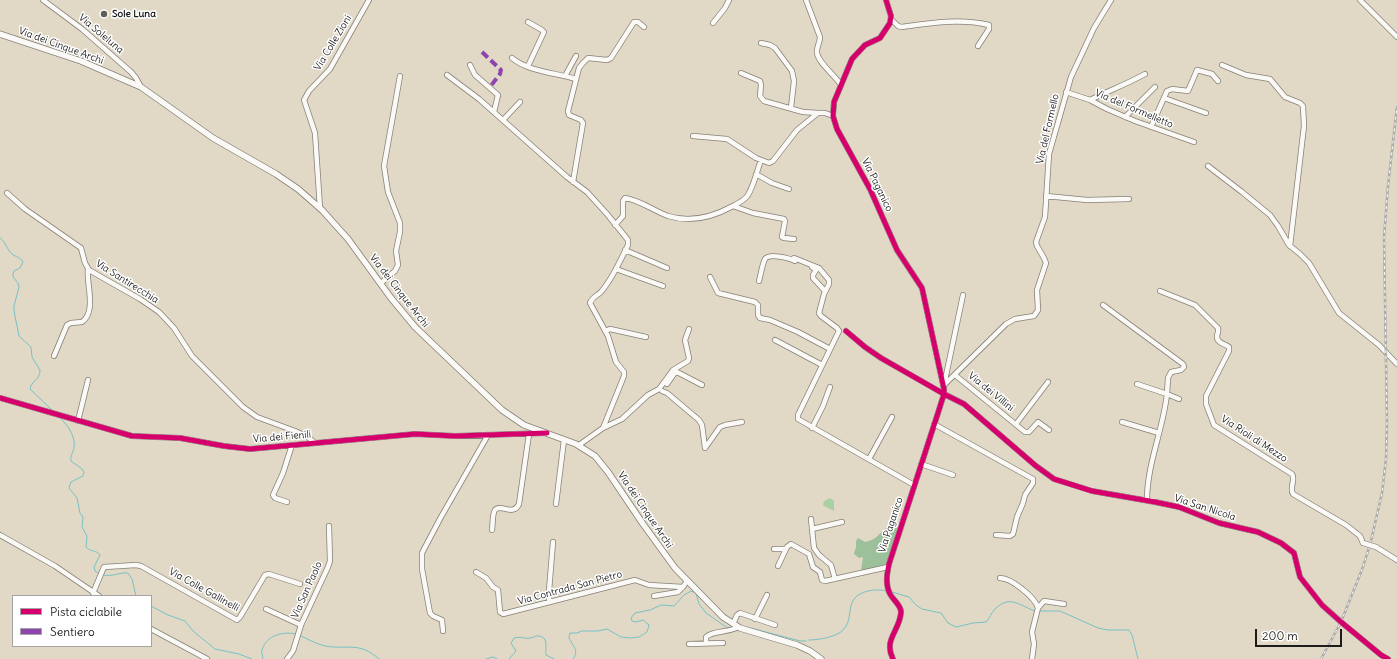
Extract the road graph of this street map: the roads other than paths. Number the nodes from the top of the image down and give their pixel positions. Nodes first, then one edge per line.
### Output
1 (43, 0) edge
2 (369, 0) edge
3 (729, 0) edge
4 (806, 0) edge
5 (886, 0) edge
6 (1111, 0) edge
7 (1360, 0) edge
8 (891, 19) junction
9 (528, 22) dead end
10 (713, 23) dead end
11 (644, 27) dead end
12 (0, 34) edge
13 (1397, 37) edge
14 (761, 43) dead end
15 (978, 46) dead end
16 (576, 56) dead end
17 (512, 58) dead end
18 (470, 65) dead end
19 (1222, 65) dead end
20 (528, 66) junction
21 (741, 73) dead end
22 (1145, 74) dead end
23 (447, 75) dead end
24 (400, 76) dead end
25 (565, 76) junction
26 (576, 79) junction
27 (1218, 81) dead end
28 (841, 85) junction
29 (141, 87) junction
30 (1155, 88) dead end
31 (1066, 92) junction
32 (1164, 98) junction
33 (1090, 100) junction
34 (520, 102) dead end
35 (791, 108) junction
36 (494, 112) junction
37 (818, 113) junction
38 (1206, 113) dead end
39 (833, 116) junction
40 (1125, 117) junction
41 (503, 120) junction
42 (1151, 127) junction
43 (693, 136) dead end
44 (1194, 142) dead end
45 (761, 160) junction
46 (1208, 166) dead end
47 (756, 174) junction
48 (574, 182) junction
49 (789, 188) dead end
50 (7, 193) dead end
51 (1046, 196) junction
52 (1129, 199) dead end
53 (733, 206) junction
54 (320, 208) junction
55 (615, 225) junction
56 (794, 239) dead end
57 (1290, 246) junction
58 (625, 250) junction
59 (794, 258) dead end
60 (667, 268) dead end
61 (88, 269) junction
62 (616, 269) junction
63 (710, 277) dead end
64 (759, 281) dead end
65 (381, 283) junction
66 (663, 286) dead end
67 (825, 291) junction
68 (1160, 291) dead end
69 (964, 295) dead end
70 (1103, 305) dead end
71 (689, 329) dead end
72 (605, 331) junction
73 (846, 331) dead end
74 (646, 337) dead end
75 (775, 340) dead end
76 (830, 349) junction
77 (54, 356) dead end
78 (1397, 364) edge
79 (822, 365) junction
80 (956, 375) junction
81 (88, 380) dead end
82 (1048, 382) dead end
83 (1137, 384) dead end
84 (702, 385) dead end
85 (944, 386) junction
86 (830, 387) dead end
87 (662, 391) junction
88 (944, 394) junction
89 (1167, 394) junction
90 (646, 397) junction
91 (0, 398) edge
92 (1179, 399) dead end
93 (892, 417) dead end
94 (78, 421) junction
95 (742, 422) dead end
96 (1122, 422) dead end
97 (934, 424) junction
98 (1016, 424) junction
99 (603, 428) junction
100 (812, 428) junction
101 (1049, 430) dead end
102 (547, 433) junction
103 (1160, 433) junction
104 (529, 434) junction
105 (488, 435) junction
106 (564, 440) junction
107 (315, 443) junction
108 (292, 445) junction
109 (579, 445) junction
110 (868, 460) junction
111 (921, 464) junction
112 (954, 475) dead end
113 (914, 485) junction
114 (1147, 500) junction
115 (287, 502) dead end
116 (556, 504) dead end
117 (811, 519) dead end
118 (842, 522) dead end
119 (329, 526) dead end
120 (812, 529) junction
121 (492, 530) dead end
122 (0, 535) edge
123 (996, 535) dead end
124 (553, 542) dead end
125 (774, 549) dead end
126 (786, 549) junction
127 (1397, 560) edge
128 (778, 566) dead end
129 (888, 567) junction
130 (476, 572) dead end
131 (1000, 578) dead end
132 (835, 579) junction
133 (687, 581) junction
134 (300, 584) dead end
135 (683, 587) junction
136 (93, 592) junction
137 (98, 595) edge
138 (767, 595) dead end
139 (654, 596) dead end
140 (549, 602) junction
141 (1064, 604) dead end
142 (1038, 608) junction
143 (266, 609) dead end
144 (755, 619) junction
145 (733, 624) junction
146 (301, 625) junction
147 (775, 625) dead end
148 (738, 627) junction
149 (152, 630) edge
150 (443, 631) dead end
151 (714, 633) junction
152 (706, 643) junction
153 (714, 643) junction
154 (723, 643) dead end
155 (689, 644) dead end
156 (207, 659) edge
157 (287, 659) edge
158 (821, 659) edge
159 (893, 659) edge
160 (1032, 659) edge
161 (1388, 659) edge

1 - 29 street, Via Soleluna
2 - 54 street, Via Colle Zioni
3 - 10 street
4 - 28 street
5 - 8 street
6 - 31 street, Via del Formello
7 - 13 street
8 - 15 street
8 - 28 street
9 - 20 street
11 - 26 street
12 - 29 main road, Via dei Cinque Archi
14 - 35 street
16 - 25 street
17 - 20 street
18 - 36 street
19 - 57 street
20 - 25 street
21 - 35 street
22 - 33 street
23 - 36 street
24 - 65 street
25 - 26 street
26 - 48 street
27 - 32 street
28 - 39 street
29 - 54 main road, Via dei Cinque Archi
30 - 40 street
31 - 33 street, Via del Formelletto
31 - 51 street, Via del Formello
32 - 38 street
32 - 42 street
33 - 40 street, Via del Formelletto
34 - 41 street
35 - 37 street
36 - 41 street
37 - 39 street
37 - 45 street
39 - 85 street, Via Paganico
40 - 42 street, Via del Formelletto
41 - 48 street
42 - 44 street, Via del Formelletto
43 - 45 street
45 - 47 street
46 - 57 street
47 - 49 street
47 - 53 street
48 - 55 street
50 - 61 street, Via Santirecchia
51 - 52 street
51 - 80 street, Via del Formello
53 - 55 street
53 - 56 street
54 - 65 main road, Via dei Cinque Archi
55 - 58 street
57 - 78 street
58 - 60 street
58 - 62 street
59 - 67 street
61 - 77 street
61 - 107 street, Via Santirecchia
62 - 66 street
62 - 72 street
63 - 76 street
64 - 67 street
65 - 102 main road, Via dei Cinque Archi
67 - 76 street
68 - 127 street, Via Rioli di Mezzo, bridge
69 - 85 street, Via Paganico
70 - 89 street
71 - 90 street
72 - 74 street
72 - 99 street
73 - 88 street
75 - 79 street
76 - 79 street
79 - 100 street
80 - 85 street, Via del Formello
80 - 98 street, Via dei Villini
81 - 94 street
82 - 98 street, Via dei Villini
83 - 89 street
84 - 87 street
85 - 88 street, Via Paganico
86 - 100 street
87 - 90 street
87 - 95 street
88 - 97 street, Via Paganico
88 - 114 street, Via San Nicola
89 - 92 street
89 - 103 street
90 - 99 street
91 - 94 street, Via dei Fienili
93 - 110 street
94 - 108 street, Via dei Fienili
96 - 103 street
97 - 111 street, Via Paganico
97 - 123 street
98 - 101 street, Via dei Villini
99 - 109 street
100 - 110 street
102 - 104 street, Via dei Fienili
102 - 106 main road, Via dei Cinque Archi
103 - 114 street
104 - 105 street, Via dei Fienili
104 - 121 street
105 - 107 street, Via dei Fienili
105 - 150 street
106 - 109 main road, Via dei Cinque Archi
106 - 116 street
107 - 108 street, Via dei Fienili
108 - 115 street
109 - 133 main road, Via dei Cinque Archi
110 - 113 street
111 - 112 street
111 - 113 street, Via Paganico
113 - 129 street, Via Paganico
114 - 161 street, Via San Nicola
117 - 120 street
118 - 120 street
119 - 146 street, Via San Paolo
120 - 132 street
122 - 136 street
124 - 140 street
125 - 126 street
126 - 128 street
126 - 132 street
129 - 132 street
129 - 159 street, Via Paganico
130 - 140 street, Via Contrada San Pietro
131 - 142 street
133 - 135 street
133 - 145 main road, Via dei Cinque Archi
134 - 136 street, Via Colle Gallinelli
135 - 139 street
135 - 140 street, Via Contrada San Pietro
136 - 137 street
138 - 144 street
141 - 142 street
142 - 160 street
143 - 146 street
144 - 145 street
144 - 147 street
145 - 148 main road, Via dei Cinque Archi
146 - 157 street, Via San Paolo
148 - 151 street
148 - 158 main road, Via dei Cinque Archi
149 - 156 street
151 - 152 street
151 - 153 street
152 - 153 street
152 - 155 street
153 - 154 street

